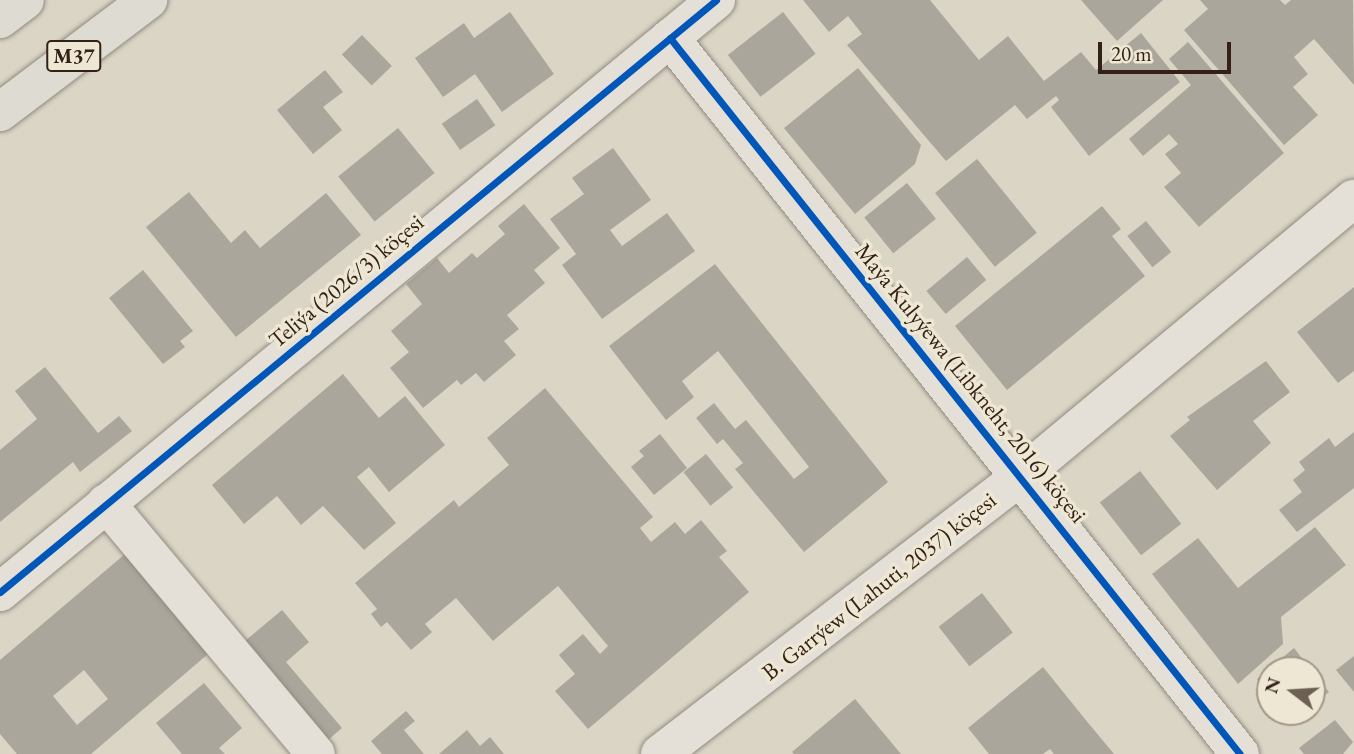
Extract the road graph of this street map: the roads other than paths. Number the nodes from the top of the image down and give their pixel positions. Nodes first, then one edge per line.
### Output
1 (25, 0) edge
2 (148, 0) edge
3 (716, 0) edge
4 (0, 19) edge
5 (670, 38) junction
6 (0, 112) edge
7 (1354, 199) edge
8 (1021, 476) junction
9 (106, 503) junction
10 (0, 592) edge
11 (316, 754) edge
12 (660, 754) edge
13 (1240, 754) edge

1 - 4 highway
2 - 6 highway, M37
3 - 5 street, Teliýa (2026/3) köçesi
5 - 8 street, Maýa Kulyýewa (Libkneht, 2016) köçesi
5 - 9 street, Teliýa (2026/3) köçesi
7 - 8 street, B. Garrýew (Lahuti, 2037) köçesi
8 - 12 street, B. Garrýew (Lahuti, 2037) köçesi
8 - 13 street, Maýa Kulyýewa (Libkneht, 2016) köçesi
9 - 10 street, Teliýa (2026/3) köçesi
9 - 11 street

